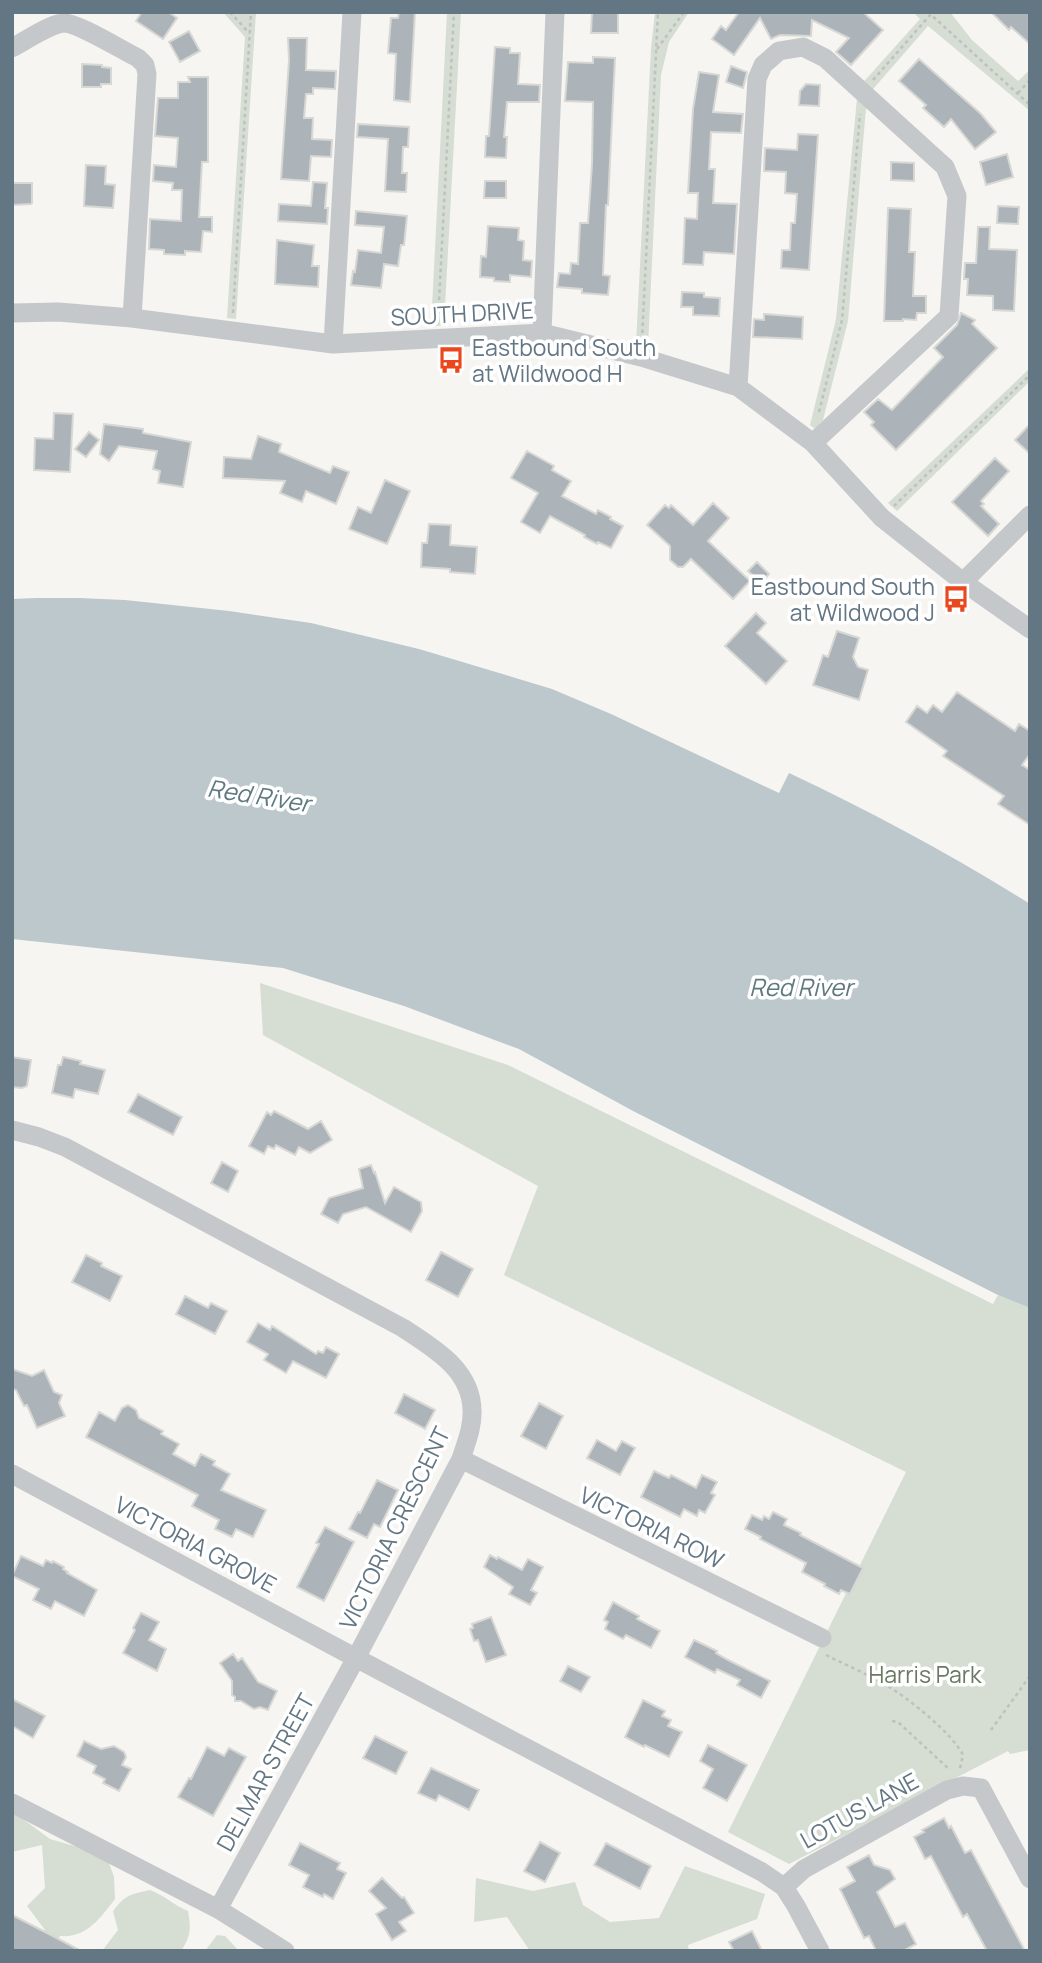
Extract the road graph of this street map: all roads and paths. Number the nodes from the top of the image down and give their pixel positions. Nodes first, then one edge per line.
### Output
1 (230, 12) edge
2 (251, 12) edge
3 (352, 12) edge
4 (454, 12) edge
5 (555, 12) edge
6 (658, 12) edge
7 (684, 12) edge
8 (929, 13) edge
9 (250, 34) junction
10 (12, 48) edge
11 (657, 49) junction
12 (1030, 80) edge
13 (862, 92) junction
14 (1017, 94) junction
15 (1030, 105) edge
16 (12, 313) edge
17 (132, 318) junction
18 (232, 331) junction
19 (542, 333) junction
20 (437, 338) junction
21 (334, 344) junction
22 (641, 357) junction
23 (1030, 374) edge
24 (738, 387) junction
25 (818, 415) dead end
26 (813, 443) junction
27 (1030, 515) edge
28 (882, 518) junction
29 (963, 582) junction
30 (1030, 629) edge
31 (12, 1130) edge
32 (461, 1459) junction
33 (12, 1474) edge
34 (822, 1638) joint
35 (356, 1658) junction
36 (1030, 1676) edge
37 (892, 1720) dead end
38 (991, 1730) dead end
39 (12, 1803) edge
40 (1030, 1879) edge
41 (784, 1887) junction
42 (218, 1909) junction
43 (285, 1951) edge
44 (820, 1951) edge

1 - 9 path
2 - 9 path
3 - 21 street
4 - 20 path
5 - 19 street
6 - 11 path
7 - 11 path
8 - 13 path
8 - 14 path
9 - 18 path
10 - 17 street
11 - 22 path
12 - 14 path
13 - 24 street
13 - 25 path
13 - 26 street
14 - 15 path
16 - 17 street, SOUTH DRIVE
17 - 18 street, SOUTH DRIVE
18 - 21 street, SOUTH DRIVE
19 - 20 street, SOUTH DRIVE
19 - 22 street, SOUTH DRIVE
20 - 21 street, SOUTH DRIVE
22 - 24 street, SOUTH DRIVE
23 - 28 path
24 - 26 street, SOUTH DRIVE
26 - 28 street, SOUTH DRIVE
27 - 29 street
28 - 29 street, SOUTH DRIVE
29 - 30 street, SOUTH DRIVE
31 - 32 street, VICTORIA CRESCENT
32 - 34 street, VICTORIA ROW
32 - 35 street, VICTORIA CRESCENT
33 - 35 street, VICTORIA GROVE
34 - 37 path
35 - 41 street, VICTORIA CRESCENT
35 - 42 street, DELMAR STREET
36 - 38 path
39 - 42 street
40 - 41 street, LOTUS LANE
41 - 44 street, VICTORIA CRESCENT
42 - 43 street

